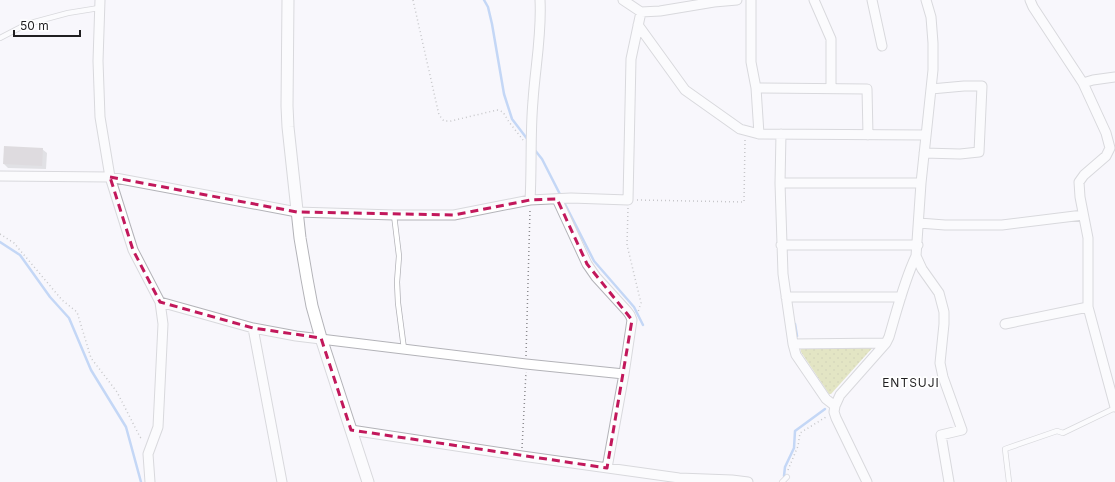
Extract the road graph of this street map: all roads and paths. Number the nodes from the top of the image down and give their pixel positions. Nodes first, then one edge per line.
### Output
1 (288, 0) edge
2 (413, 0) edge
3 (540, 0) edge
4 (623, 0) edge
5 (737, 0) edge
6 (752, 0) edge
7 (814, 0) edge
8 (872, 0) edge
9 (926, 0) edge
10 (1030, 0) edge
11 (100, 4) edge
12 (641, 12) junction
13 (638, 25) junction
14 (0, 38) edge
15 (882, 46) dead end
16 (1115, 77) edge
17 (1083, 83) junction
18 (756, 88) junction
19 (831, 88) junction
20 (931, 89) junction
21 (745, 131) junction
22 (759, 134) junction
23 (781, 134) junction
24 (926, 134) junction
25 (868, 135) junction
26 (530, 148) junction
27 (1112, 150) edge
28 (924, 153) junction
29 (0, 176) edge
30 (110, 177) junction
31 (921, 182) junction
32 (780, 183) junction
33 (557, 198) junction
34 (530, 200) junction
35 (628, 200) junction
36 (297, 212) junction
37 (394, 215) junction
38 (1083, 215) junction
39 (919, 223) junction
40 (0, 234) edge
41 (781, 245) junction
42 (918, 245) junction
43 (916, 256) junction
44 (786, 297) junction
45 (901, 297) junction
46 (160, 302) junction
47 (1088, 308) junction
48 (632, 320) junction
49 (1005, 324) dead end
50 (254, 328) junction
51 (321, 338) junction
52 (886, 343) junction
53 (793, 344) junction
54 (404, 349) junction
55 (526, 364) junction
56 (624, 374) junction
57 (1115, 374) edge
58 (1106, 377) junction
59 (1115, 407) edge
60 (834, 409) junction
61 (351, 430) junction
62 (151, 446) junction
63 (522, 456) junction
64 (607, 468) junction
65 (787, 477) joint
66 (150, 482) edge
67 (282, 482) edge
68 (368, 482) edge
69 (748, 482) edge
70 (782, 482) edge
71 (868, 482) edge
72 (949, 482) edge
73 (1009, 482) edge

1 - 36 street
2 - 26 path
3 - 26 street
4 - 12 street
5 - 12 street
6 - 18 street
7 - 19 street
8 - 15 street
9 - 20 street
10 - 17 street
11 - 14 lane
11 - 30 street
12 - 13 street
13 - 21 street
13 - 35 street
16 - 17 street
17 - 27 street
18 - 19 street
18 - 22 street
19 - 25 street
20 - 24 street
20 - 28 street
21 - 22 street
21 - 35 path
22 - 23 street
23 - 25 street
23 - 32 street
24 - 25 street
24 - 28 street
26 - 34 street
27 - 38 street
28 - 31 street
29 - 30 street
30 - 36 street
30 - 46 street
31 - 32 street
31 - 39 street
32 - 41 street
33 - 34 street
33 - 35 street
33 - 48 street
34 - 37 street
34 - 55 path
35 - 48 path
36 - 37 street
36 - 51 street
37 - 54 lane
38 - 39 street
38 - 47 street
39 - 42 street
40 - 62 path
41 - 42 street
41 - 44 street
42 - 43 street
43 - 45 street
43 - 72 street
44 - 45 street
44 - 53 street
45 - 52 street
46 - 50 street
46 - 62 street
47 - 49 street
47 - 58 street
48 - 56 street
50 - 51 street
50 - 67 street
51 - 54 street
51 - 61 street
52 - 53 street
52 - 60 street
53 - 60 street
54 - 55 street
55 - 56 street
55 - 63 path
56 - 64 street
57 - 58 street
58 - 59 street
59 - 73 lane
60 - 65 path
60 - 71 street
61 - 63 street
61 - 68 street
62 - 66 street
63 - 64 street
64 - 69 street
65 - 70 lane

